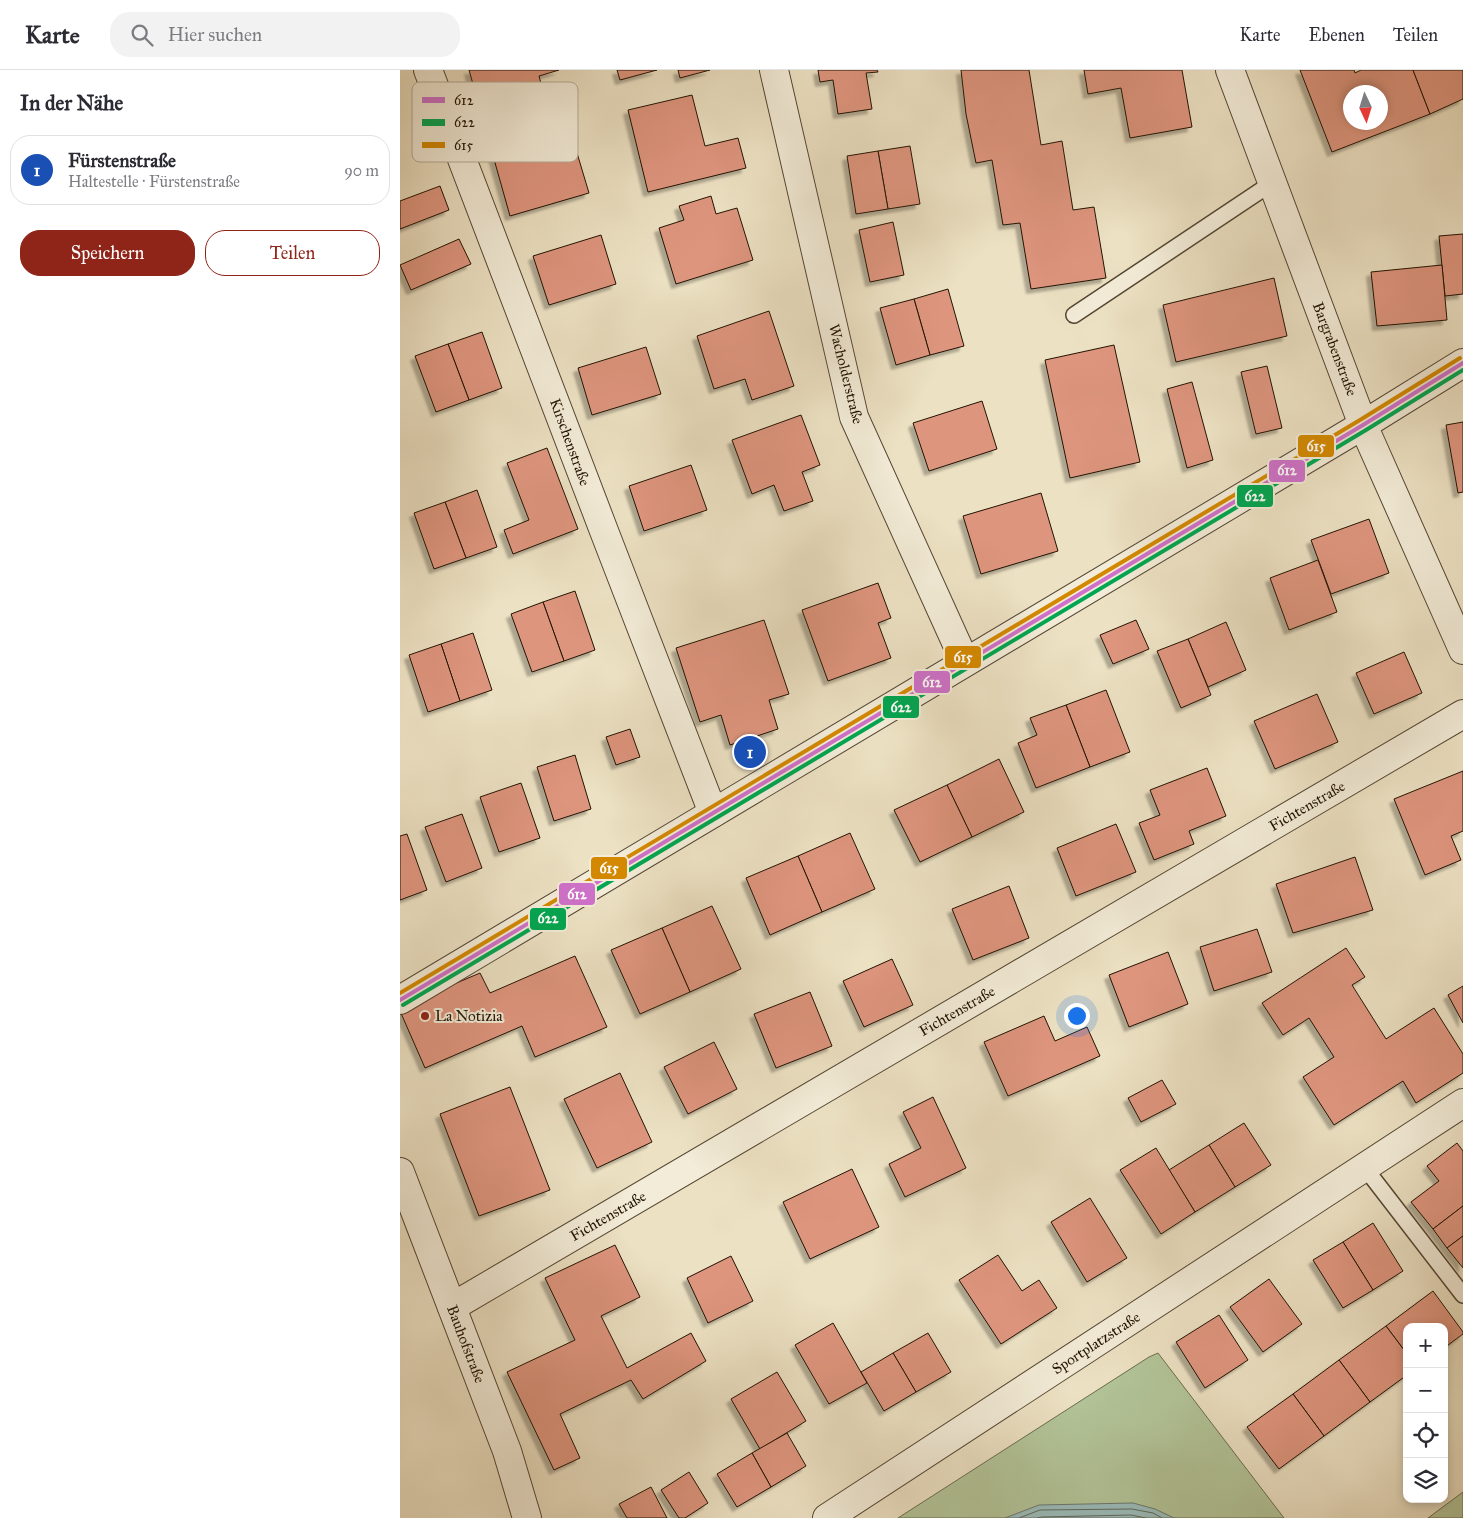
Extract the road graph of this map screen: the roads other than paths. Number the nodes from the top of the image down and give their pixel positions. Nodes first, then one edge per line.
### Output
1 (428, 70) edge
2 (774, 70) edge
3 (1230, 70) edge
4 (433, 82) edge
5 (463, 162) edge
6 (1272, 183) junction
7 (1074, 315) dead end
8 (1463, 363) edge
9 (1363, 425) junction
10 (1463, 650) edge
11 (965, 662) junction
12 (1463, 714) edge
13 (713, 813) junction
14 (400, 1000) edge
15 (1463, 1103) edge
16 (1365, 1168) junction
17 (400, 1172) edge
18 (1463, 1295) edge
19 (452, 1308) junction
20 (527, 1518) edge
21 (827, 1518) edge

1 - 4 street, Kirschenstraße
2 - 11 street, Wacholderstraße
3 - 6 street, Bargrabenstraße
5 - 13 street, Kirschenstraße
6 - 7 lane
6 - 9 street, Bargrabenstraße
8 - 9 street
9 - 10 street, Bargrabenstraße
9 - 11 street
11 - 13 street
12 - 19 street, Fichtenstraße
13 - 14 street
15 - 16 street, Sportplatzstraße
16 - 18 lane
16 - 21 street, Sportplatzstraße
17 - 19 street, Bauhofstraße
19 - 20 street, Bauhofstraße

